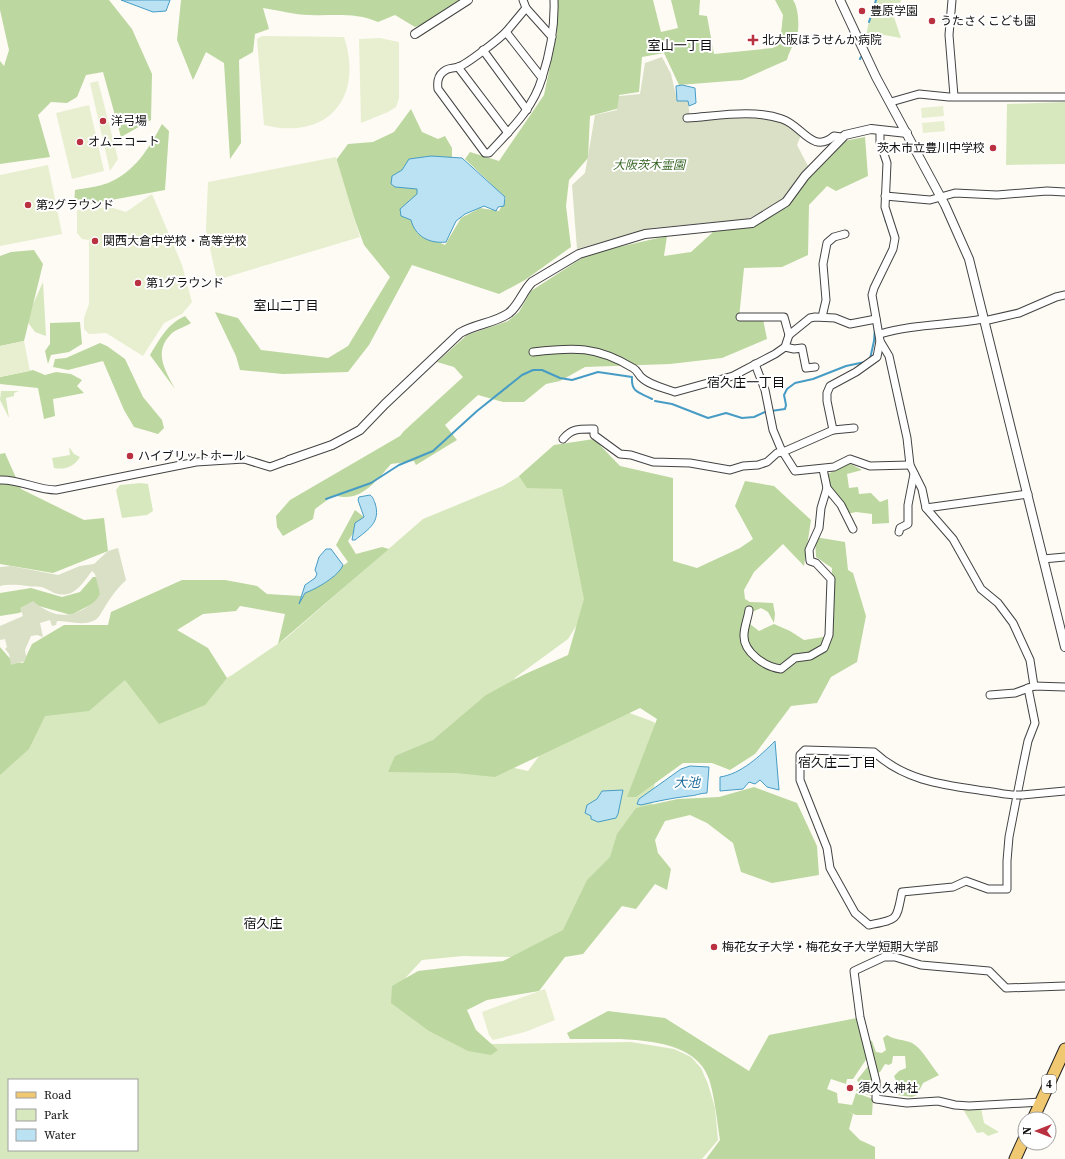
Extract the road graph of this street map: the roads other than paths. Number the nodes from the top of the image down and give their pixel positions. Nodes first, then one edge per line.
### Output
1 (468, 0) edge
2 (523, 0) edge
3 (554, 0) edge
4 (840, 0) edge
5 (952, 0) edge
6 (526, 8) junction
7 (506, 32) junction
8 (415, 34) dead end
9 (552, 37) junction
10 (483, 50) junction
11 (458, 67) junction
12 (542, 78) junction
13 (954, 96) junction
14 (1065, 97) edge
15 (890, 102) junction
16 (527, 110) junction
17 (687, 118) dead end
18 (880, 131) junction
19 (508, 133) junction
20 (907, 133) junction
21 (841, 137) junction
22 (1065, 192) edge
23 (884, 196) junction
24 (941, 197) junction
25 (846, 234) dead end
26 (1065, 295) edge
27 (740, 317) dead end
28 (822, 317) junction
29 (876, 319) junction
30 (984, 320) junction
31 (789, 335) junction
32 (880, 338) junction
33 (785, 347) junction
34 (533, 352) dead end
35 (755, 364) junction
36 (815, 367) dead end
37 (854, 428) dead end
38 (833, 430) junction
39 (563, 439) dead end
40 (783, 452) junction
41 (288, 460) joint
42 (910, 465) junction
43 (823, 469) junction
44 (914, 474) junction
45 (0, 480) edge
46 (827, 488) junction
47 (1028, 494) junction
48 (926, 508) junction
49 (853, 529) dead end
50 (899, 532) dead end
51 (1065, 556) edge
52 (1043, 559) junction
53 (750, 610) dead end
54 (1065, 647) edge
55 (1031, 687) junction
56 (1065, 687) edge
57 (990, 695) dead end
58 (1065, 791) edge
59 (1065, 986) edge
60 (1065, 1049) edge
61 (1041, 1102) junction
62 (1037, 1111) edge

1 - 8 street
2 - 6 street
3 - 9 street
4 - 15 street
5 - 13 street
6 - 7 street
6 - 9 street
7 - 10 street
7 - 12 street
9 - 12 street
10 - 11 street
10 - 16 street
11 - 19 street
11 - 19 street
12 - 16 street
13 - 14 street
13 - 15 street
15 - 20 street
16 - 19 street
17 - 21 street
18 - 20 street
18 - 21 street
18 - 23 street
20 - 24 street
21 - 41 street
22 - 24 street
23 - 24 street
23 - 29 street
24 - 30 street
25 - 28 street
26 - 30 street
27 - 31 street
28 - 29 street
28 - 31 street
29 - 32 street
30 - 32 street
30 - 47 street
31 - 33 street
32 - 38 street
32 - 42 street
33 - 35 street
33 - 36 street
34 - 35 street
35 - 40 street
37 - 38 street
38 - 40 street
39 - 40 street
40 - 43 street
41 - 45 street
42 - 43 street
42 - 44 street
43 - 46 street
44 - 48 street
44 - 50 street
46 - 49 street
46 - 53 street
47 - 48 street
47 - 52 street
48 - 55 street
51 - 52 street
52 - 54 street
55 - 56 street
55 - 57 street
55 - 58 street
59 - 61 street
60 - 61 main road, 4
61 - 62 main road, 4

